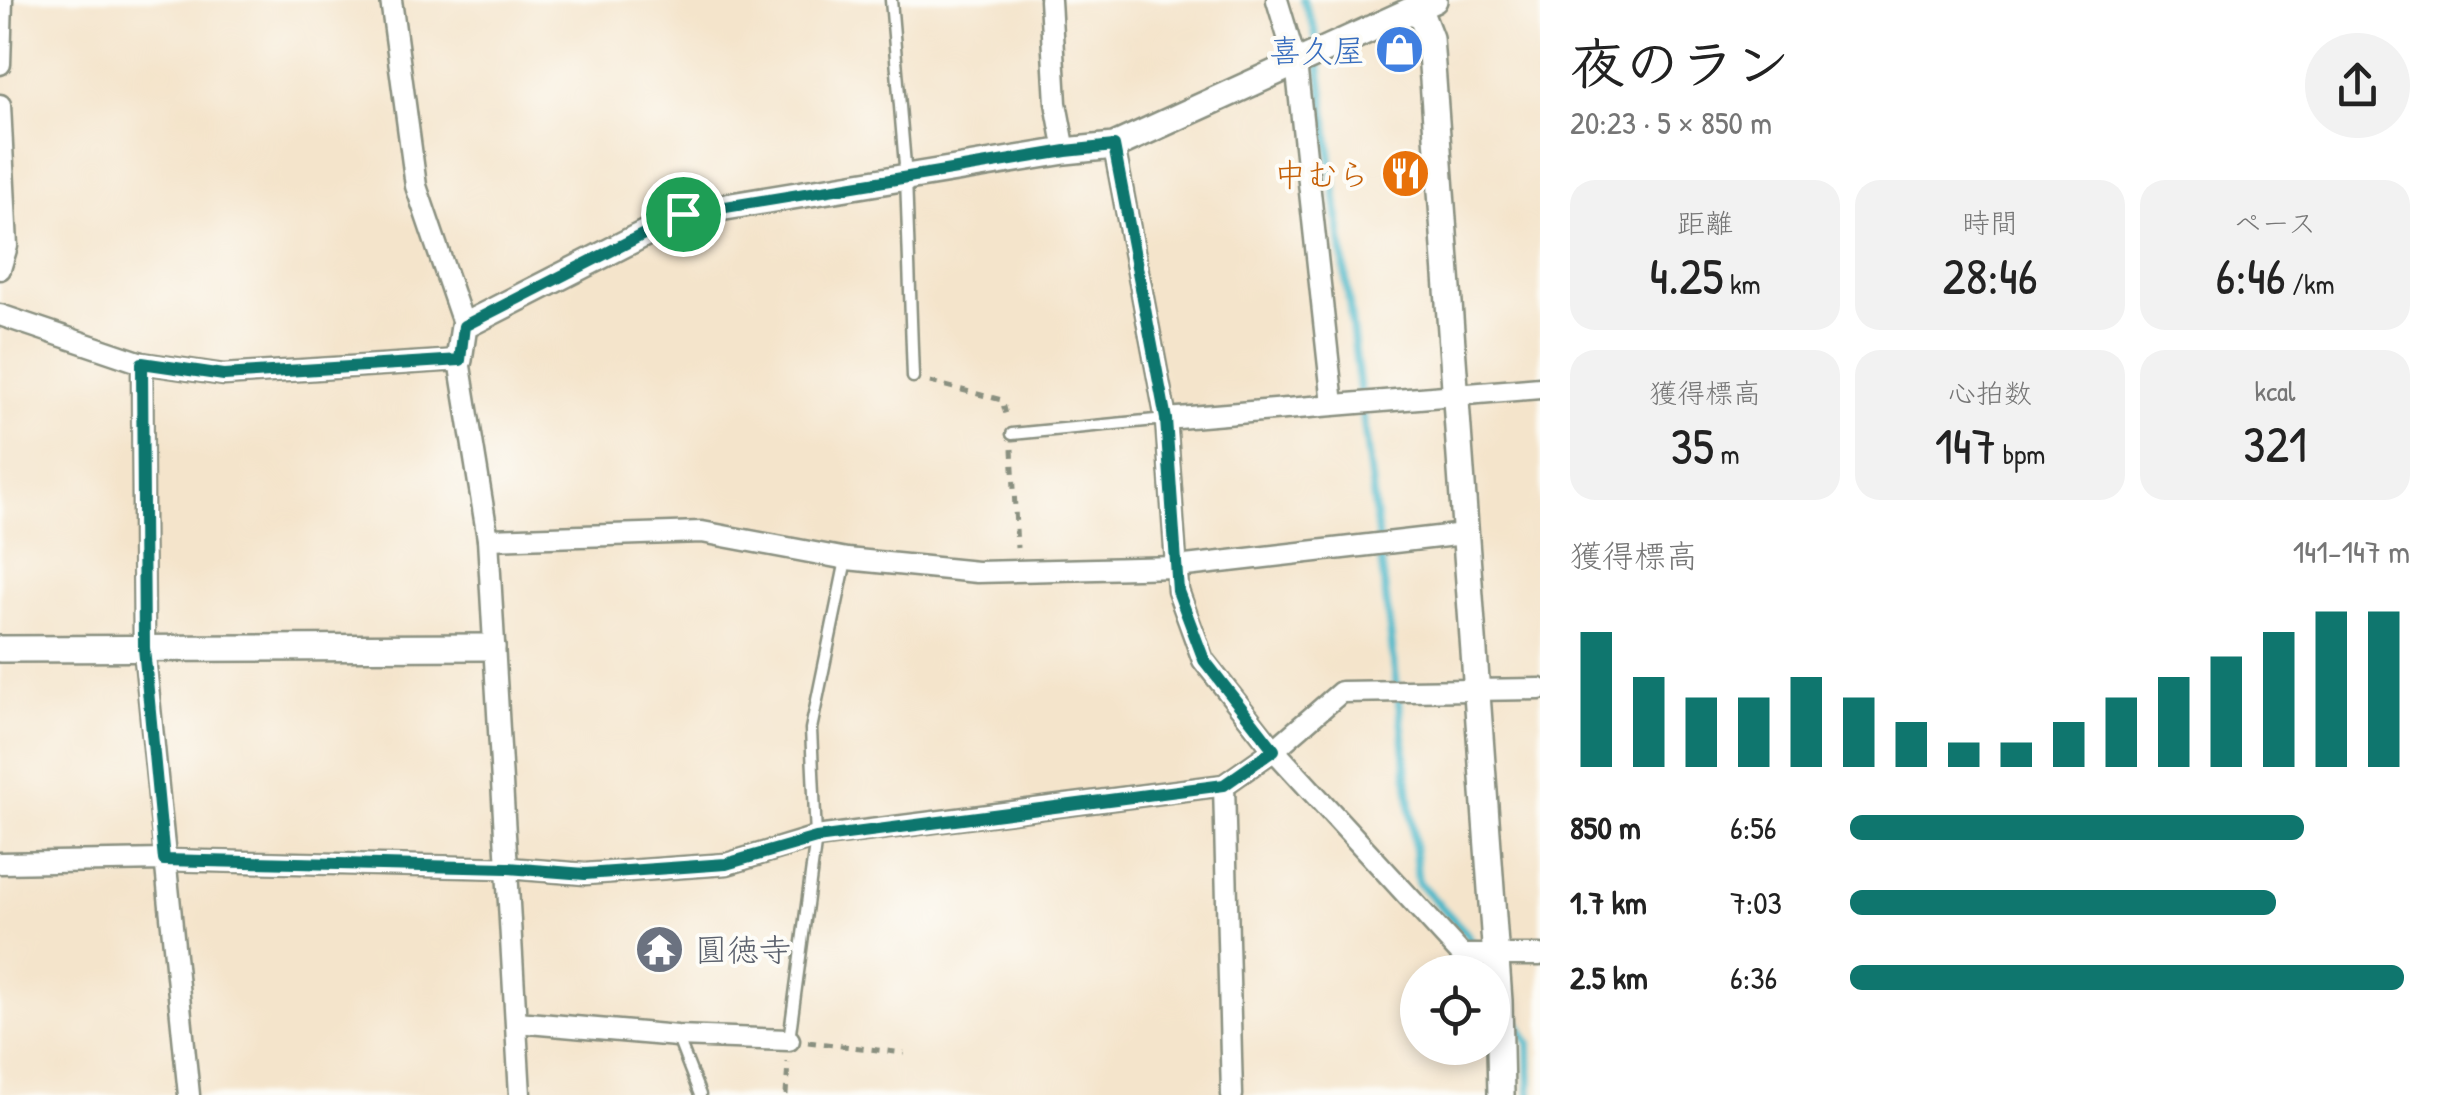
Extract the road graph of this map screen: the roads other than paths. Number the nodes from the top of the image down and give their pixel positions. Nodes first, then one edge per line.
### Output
1 (2, 0) edge
2 (390, 0) edge
3 (891, 0) edge
4 (1050, 0) edge
5 (1277, 0) edge
6 (1426, 4) edge
7 (1301, 61) junction
8 (0, 64) edge
9 (0, 105) edge
10 (1114, 146) junction
11 (1066, 151) junction
12 (906, 177) junction
13 (0, 269) edge
14 (0, 316) edge
15 (464, 326) junction
16 (460, 360) junction
17 (142, 363) junction
18 (912, 377) road end
19 (1540, 388) edge
20 (1454, 393) junction
21 (1333, 404) junction
22 (1166, 419) junction
23 (1012, 434) road end
24 (1464, 534) junction
25 (488, 539) junction
26 (847, 559) junction
27 (1177, 567) junction
28 (492, 647) junction
29 (144, 648) junction
30 (0, 649) edge
31 (1474, 688) junction
32 (1540, 689) edge
33 (1274, 750) junction
34 (1224, 785) junction
35 (816, 838) junction
36 (164, 860) junction
37 (0, 863) edge
38 (508, 868) junction
39 (1540, 954) edge
40 (1478, 955) edge
41 (1495, 955) edge
42 (1510, 955) edge
43 (517, 1022) junction
44 (677, 1036) junction
45 (789, 1040) joint
46 (1500, 1065) edge
47 (189, 1095) edge
48 (520, 1095) edge
49 (700, 1095) edge
50 (1232, 1095) edge
51 (1501, 1095) edge

1 - 8 street
2 - 15 street
3 - 12 lane
4 - 11 street
5 - 7 street
6 - 7 street
6 - 20 street
7 - 10 street
7 - 21 street
9 - 13 street
10 - 11 street
10 - 22 street
11 - 12 street
12 - 15 street
12 - 18 lane
14 - 17 street
15 - 16 street
16 - 17 street
16 - 25 street
17 - 29 street
19 - 20 street
20 - 21 street
20 - 24 street
21 - 22 street
22 - 23 lane
22 - 27 street
24 - 27 street
24 - 31 street
25 - 26 street
25 - 28 street
26 - 27 street
26 - 35 lane
27 - 33 street
28 - 29 street
28 - 38 street
29 - 30 street
29 - 36 street
31 - 32 street
31 - 33 street
31 - 41 street
33 - 34 street
33 - 40 street
34 - 35 street
34 - 50 street
35 - 38 street
35 - 45 lane
36 - 37 street
36 - 38 street
36 - 47 street
38 - 43 street
39 - 42 street
43 - 44 street
43 - 48 street
44 - 45 street
44 - 49 lane
46 - 51 street

